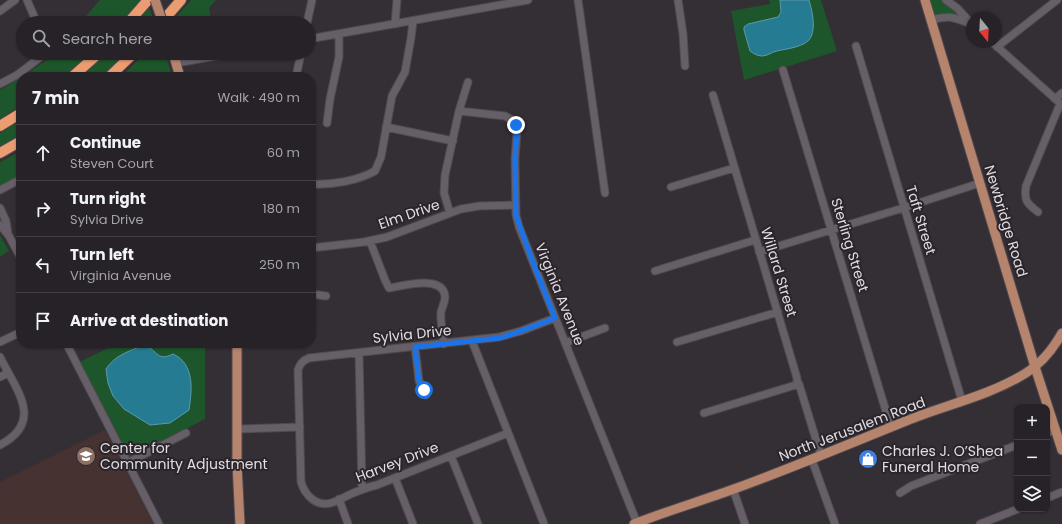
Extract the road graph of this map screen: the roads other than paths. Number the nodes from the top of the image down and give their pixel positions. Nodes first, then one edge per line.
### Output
1 (15, 0) edge
2 (28, 0) edge
3 (148, 0) edge
4 (155, 0) edge
5 (182, 0) edge
6 (312, 0) edge
7 (397, 0) edge
8 (528, 0) edge
9 (578, 0) edge
10 (678, 0) edge
11 (925, 0) edge
12 (946, 0) edge
13 (1057, 0) edge
14 (503, 2) edge
15 (0, 11) edge
16 (34, 16) edge
17 (134, 16) edge
18 (160, 16) edge
19 (168, 16) edge
20 (309, 16) edge
21 (966, 18) edge
22 (931, 20) junction
23 (413, 21) junction
24 (966, 22) edge
25 (395, 24) junction
26 (339, 34) junction
27 (316, 38) edge
28 (1002, 40) edge
29 (856, 46) dead end
30 (998, 48) edge
31 (37, 60) edge
32 (91, 60) edge
33 (127, 60) edge
34 (175, 60) edge
35 (193, 60) edge
36 (300, 60) edge
37 (176, 63) junction
38 (685, 66) dead end
39 (783, 70) dead end
40 (21, 72) edge
41 (78, 72) edge
42 (114, 72) edge
43 (179, 72) edge
44 (297, 72) edge
45 (16, 76) edge
46 (468, 82) dead end
47 (0, 84) edge
48 (1062, 93) edge
49 (713, 95) dead end
50 (1059, 102) edge
51 (459, 111) junction
52 (16, 116) edge
53 (327, 123) dead end
54 (0, 126) edge
55 (386, 127) junction
56 (453, 141) junction
57 (16, 144) edge
58 (0, 153) edge
59 (734, 168) junction
60 (16, 182) edge
61 (980, 183) junction
62 (316, 184) edge
63 (671, 187) dead end
64 (0, 190) edge
65 (605, 194) dead end
66 (516, 205) junction
67 (0, 208) edge
68 (903, 208) junction
69 (1038, 212) dead end
70 (450, 213) junction
71 (0, 225) edge
72 (831, 230) junction
73 (9, 236) junction
74 (755, 240) junction
75 (370, 241) junction
76 (316, 247) edge
77 (16, 249) edge
78 (759, 252) junction
79 (655, 271) dead end
80 (316, 295) edge
81 (326, 296) dead end
82 (778, 312) junction
83 (555, 318) junction
84 (605, 328) dead end
85 (1062, 333) edge
86 (16, 334) edge
87 (472, 341) junction
88 (0, 342) edge
89 (677, 342) dead end
90 (566, 343) junction
91 (444, 344) junction
92 (415, 347) junction
93 (69, 348) edge
94 (237, 348) edge
95 (359, 353) junction
96 (0, 357) edge
97 (1035, 366) junction
98 (8, 373) junction
99 (0, 377) edge
100 (799, 384) junction
101 (426, 395) dead end
102 (962, 402) junction
103 (704, 413) dead end
104 (300, 427) junction
105 (891, 428) junction
106 (238, 429) junction
107 (1051, 432) edge
108 (186, 433) dead end
109 (508, 433) junction
110 (0, 444) edge
111 (1014, 446) edge
112 (1062, 450) edge
113 (451, 456) junction
114 (821, 456) junction
115 (812, 460) junction
116 (128, 463) junction
117 (395, 478) junction
118 (362, 489) junction
119 (733, 489) junction
120 (1062, 492) edge
121 (900, 493) dead end
122 (1050, 497) edge
123 (339, 499) junction
124 (1014, 511) edge
125 (655, 521) edge
126 (159, 524) edge
127 (240, 524) edge
128 (348, 524) edge
129 (413, 524) edge
130 (478, 524) edge
131 (544, 524) edge
132 (635, 524) edge
133 (745, 524) edge
134 (836, 524) edge
135 (980, 524) edge

1 - 15 street
2 - 16 street
3 - 17 highway
4 - 18 main road, bridge
5 - 19 highway
6 - 20 street
7 - 25 street
8 - 14 street
9 - 65 street
10 - 38 street
11 - 22 main road, Newbridge Road
12 - 21 street
13 - 28 street
14 - 23 street
22 - 24 street
22 - 61 main road, Newbridge Road
23 - 25 street
23 - 55 street
25 - 26 street
26 - 27 street
26 - 53 street
29 - 68 street, Taft Street
30 - 50 street
31 - 40 street
32 - 41 highway
33 - 42 highway
34 - 37 main road
35 - 37 street
36 - 44 street
37 - 43 main road
39 - 72 street, Sterling Street
45 - 47 street
46 - 51 street
48 - 50 street
49 - 59 street, Willard Street
50 - 69 street
51 - 56 street
51 - 66 street, Virginia Avenue
52 - 54 highway
55 - 56 street
55 - 62 street
56 - 70 street
57 - 58 highway
59 - 63 street
59 - 74 street, Willard Street
60 - 64 street
61 - 68 street
61 - 97 main road, Newbridge Road
66 - 70 street, Elm Drive
66 - 83 street, Virginia Avenue
67 - 73 street
68 - 72 street
68 - 102 street, Taft Street
70 - 75 street, Elm Drive
71 - 73 street
72 - 78 street
72 - 105 street, Sterling Street
73 - 77 street
74 - 78 street, Willard Street
74 - 79 street
75 - 76 street, Elm Drive
75 - 91 street
78 - 82 street, Willard Street
80 - 81 street
82 - 89 street
82 - 100 street, Willard Street
83 - 87 street, Sylvia Drive
83 - 90 street, Virginia Avenue
84 - 90 street
85 - 97 main road, North Jerusalem Road
86 - 88 street
87 - 91 street, Sylvia Drive
87 - 109 street
90 - 132 street, Virginia Avenue
91 - 92 street, Sylvia Drive
92 - 95 street, Sylvia Drive
92 - 101 street
93 - 116 street
94 - 106 main road
95 - 104 street, Sylvia Drive
95 - 118 street
96 - 98 street
97 - 102 main road, North Jerusalem Road
97 - 107 main road, Newbridge Road
98 - 99 street
98 - 110 street
100 - 103 street
100 - 114 street, Willard Street
102 - 105 main road, North Jerusalem Road
104 - 106 street
104 - 123 street, Harvey Drive
105 - 114 main road, North Jerusalem Road
106 - 127 main road
107 - 112 main road, Newbridge Road
108 - 116 street
109 - 113 street, Harvey Drive
109 - 131 street
111 - 121 street
113 - 117 street, Harvey Drive
113 - 130 street
114 - 115 main road, North Jerusalem Road
115 - 119 main road, North Jerusalem Road
115 - 134 street
116 - 126 street
117 - 118 street, Harvey Drive
117 - 129 street
118 - 123 street, Harvey Drive
119 - 125 main road, North Jerusalem Road
119 - 133 street
120 - 122 street
123 - 128 street
124 - 135 street
125 - 132 main road, North Jerusalem Road

